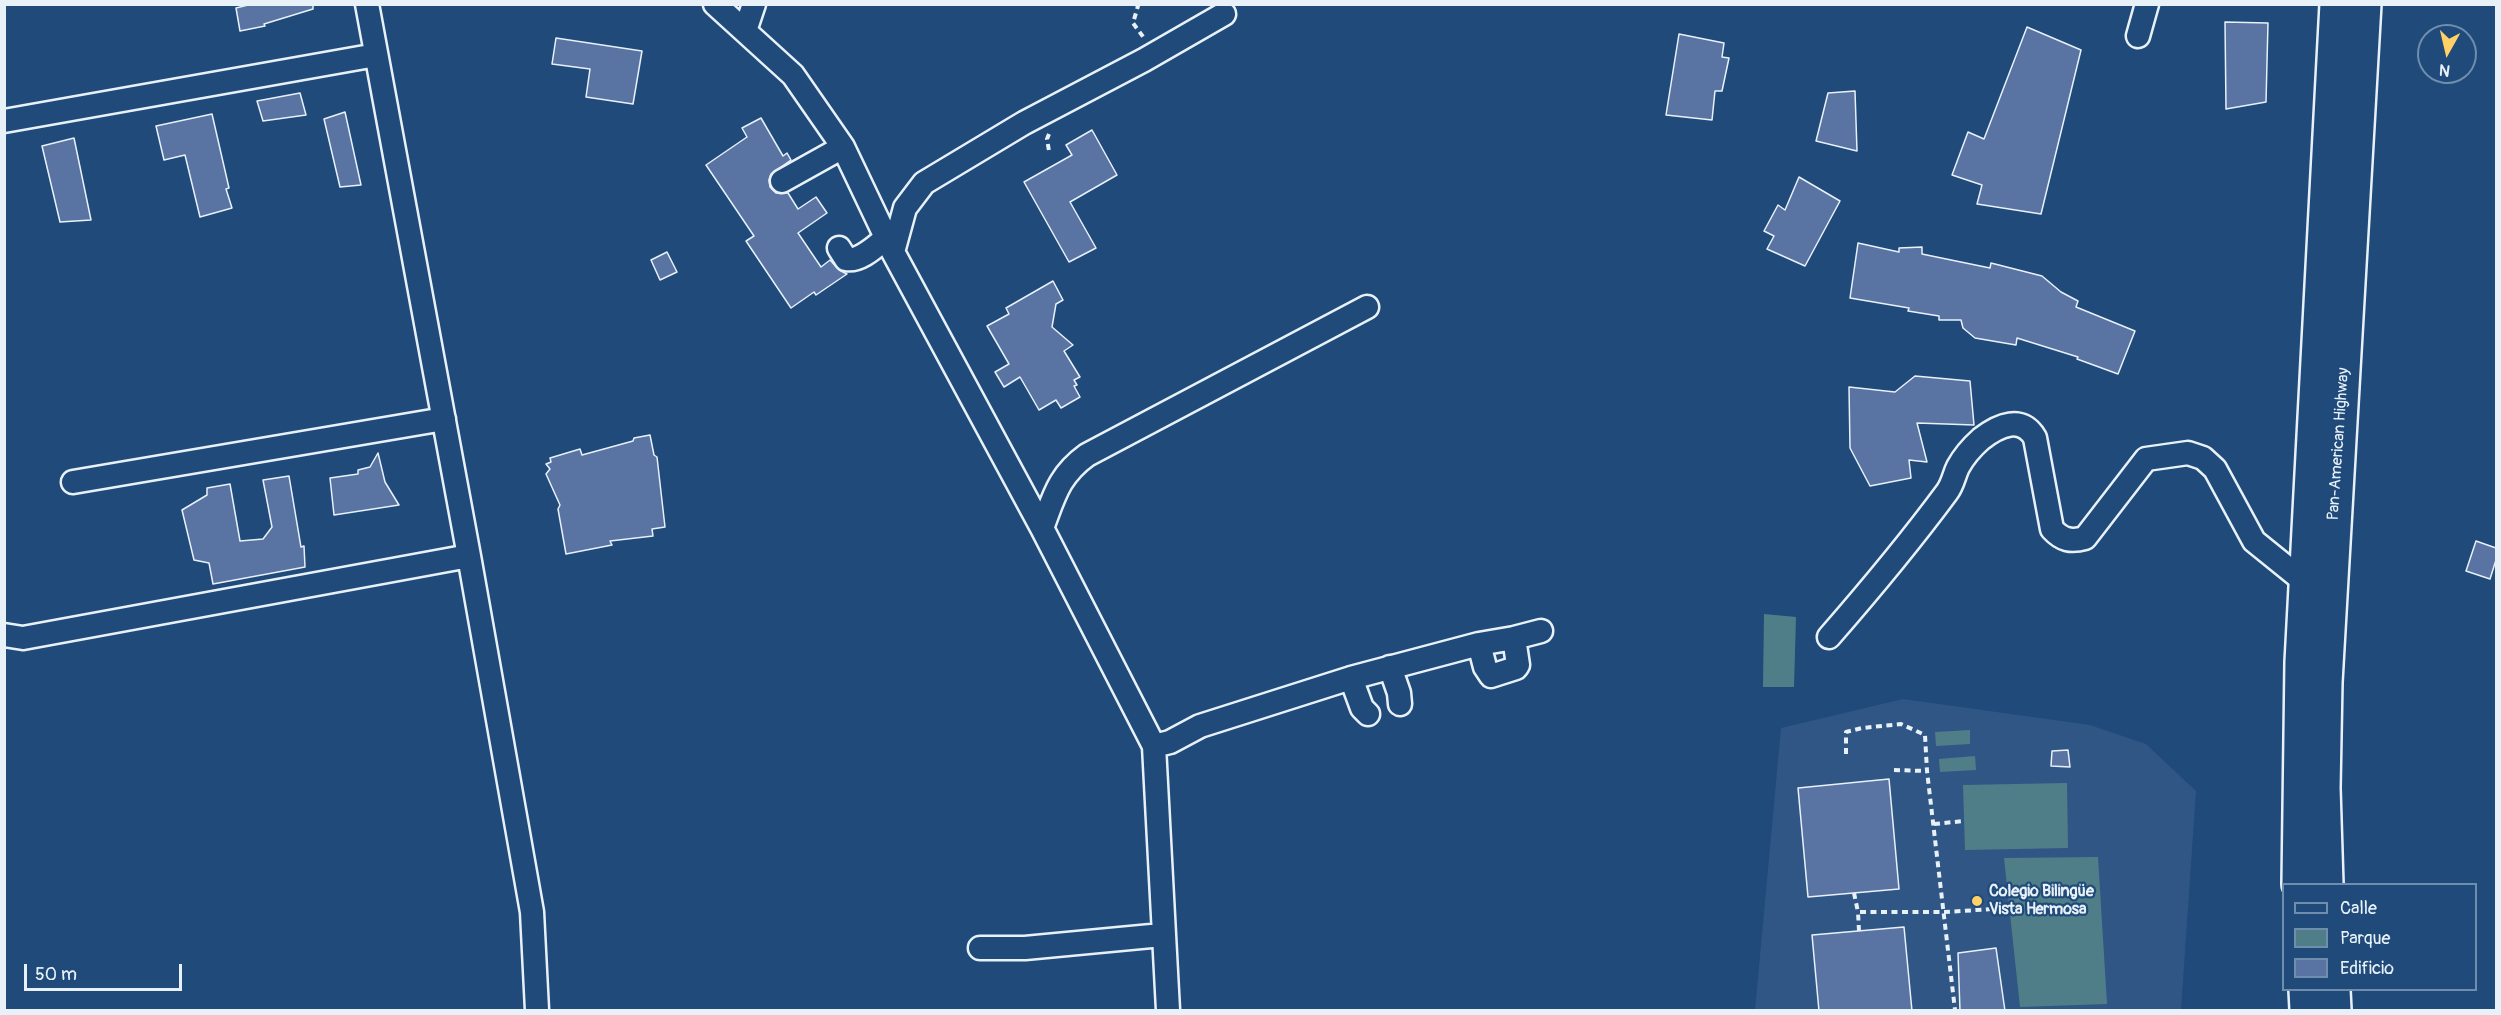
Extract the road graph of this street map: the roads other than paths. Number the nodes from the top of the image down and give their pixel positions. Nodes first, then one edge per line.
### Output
1 (367, 4) edge
2 (715, 4) edge
3 (754, 4) edge
4 (2147, 4) edge
5 (2337, 4) edge
6 (2364, 4) edge
7 (1224, 14) dead end
8 (745, 30) junction
9 (2138, 36) dead end
10 (376, 55) junction
11 (4, 121) edge
12 (843, 147) junction
13 (782, 181) dead end
14 (890, 244) junction
15 (839, 248) dead end
16 (1367, 306) dead end
17 (444, 419) junction
18 (73, 482) dead end
19 (1042, 528) junction
20 (470, 556) junction
21 (2306, 583) junction
22 (1541, 631) dead end
23 (4, 635) edge
24 (1829, 637) dead end
25 (1514, 638) junction
26 (1479, 644) junction
27 (1390, 667) junction
28 (1351, 678) junction
29 (1400, 704) dead end
30 (1368, 714) dead end
31 (1154, 747) junction
32 (2299, 883) edge
33 (2326, 883) edge
34 (1162, 935) junction
35 (980, 948) dead end
36 (2306, 991) edge
37 (2333, 991) edge
38 (537, 1011) edge
39 (1168, 1011) edge
40 (2307, 1011) edge
41 (2334, 1011) edge

1 - 10 street
2 - 8 street
3 - 8 street
4 - 9 street
5 - 21 highway, Pan-American Highway
6 - 33 highway, Pan-American Highway
7 - 14 street
8 - 12 street
10 - 11 street
10 - 17 street
12 - 13 street
12 - 14 street
14 - 15 street
14 - 19 street
16 - 19 street
17 - 18 street
17 - 20 street
19 - 31 street
20 - 23 street
20 - 38 street
21 - 24 street
21 - 32 highway, Pan-American Highway
22 - 25 street
25 - 26 street
25 - 26 street
26 - 27 street
27 - 28 street
27 - 29 street
28 - 30 street
28 - 31 street
31 - 34 street
34 - 35 street
34 - 39 street
36 - 40 highway
37 - 41 highway

